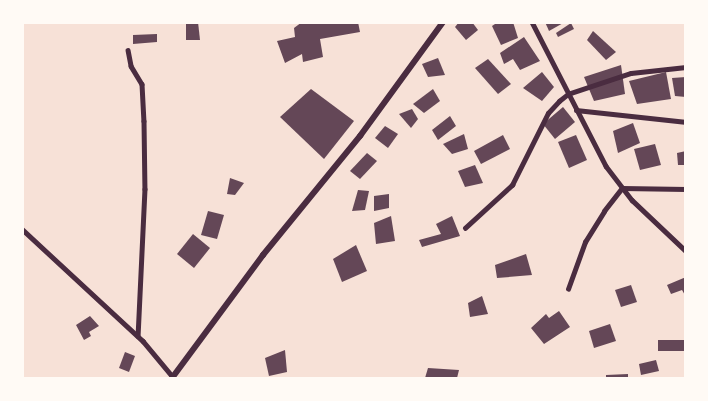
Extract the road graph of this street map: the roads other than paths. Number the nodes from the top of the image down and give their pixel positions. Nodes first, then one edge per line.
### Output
1 (443, 22) edge
2 (532, 22) edge
3 (128, 50) dead end
4 (686, 67) edge
5 (568, 94) junction
6 (576, 110) junction
7 (686, 122) edge
8 (622, 188) junction
9 (686, 189) edge
10 (465, 228) dead end
11 (22, 230) edge
12 (686, 251) edge
13 (568, 288) dead end
14 (138, 336) junction
15 (172, 378) edge

1 - 15 main road
2 - 5 street
3 - 14 street
4 - 5 street
5 - 6 street
5 - 10 street
6 - 7 street
6 - 8 street
8 - 9 street
8 - 12 street
8 - 13 street
11 - 14 street
14 - 15 street

